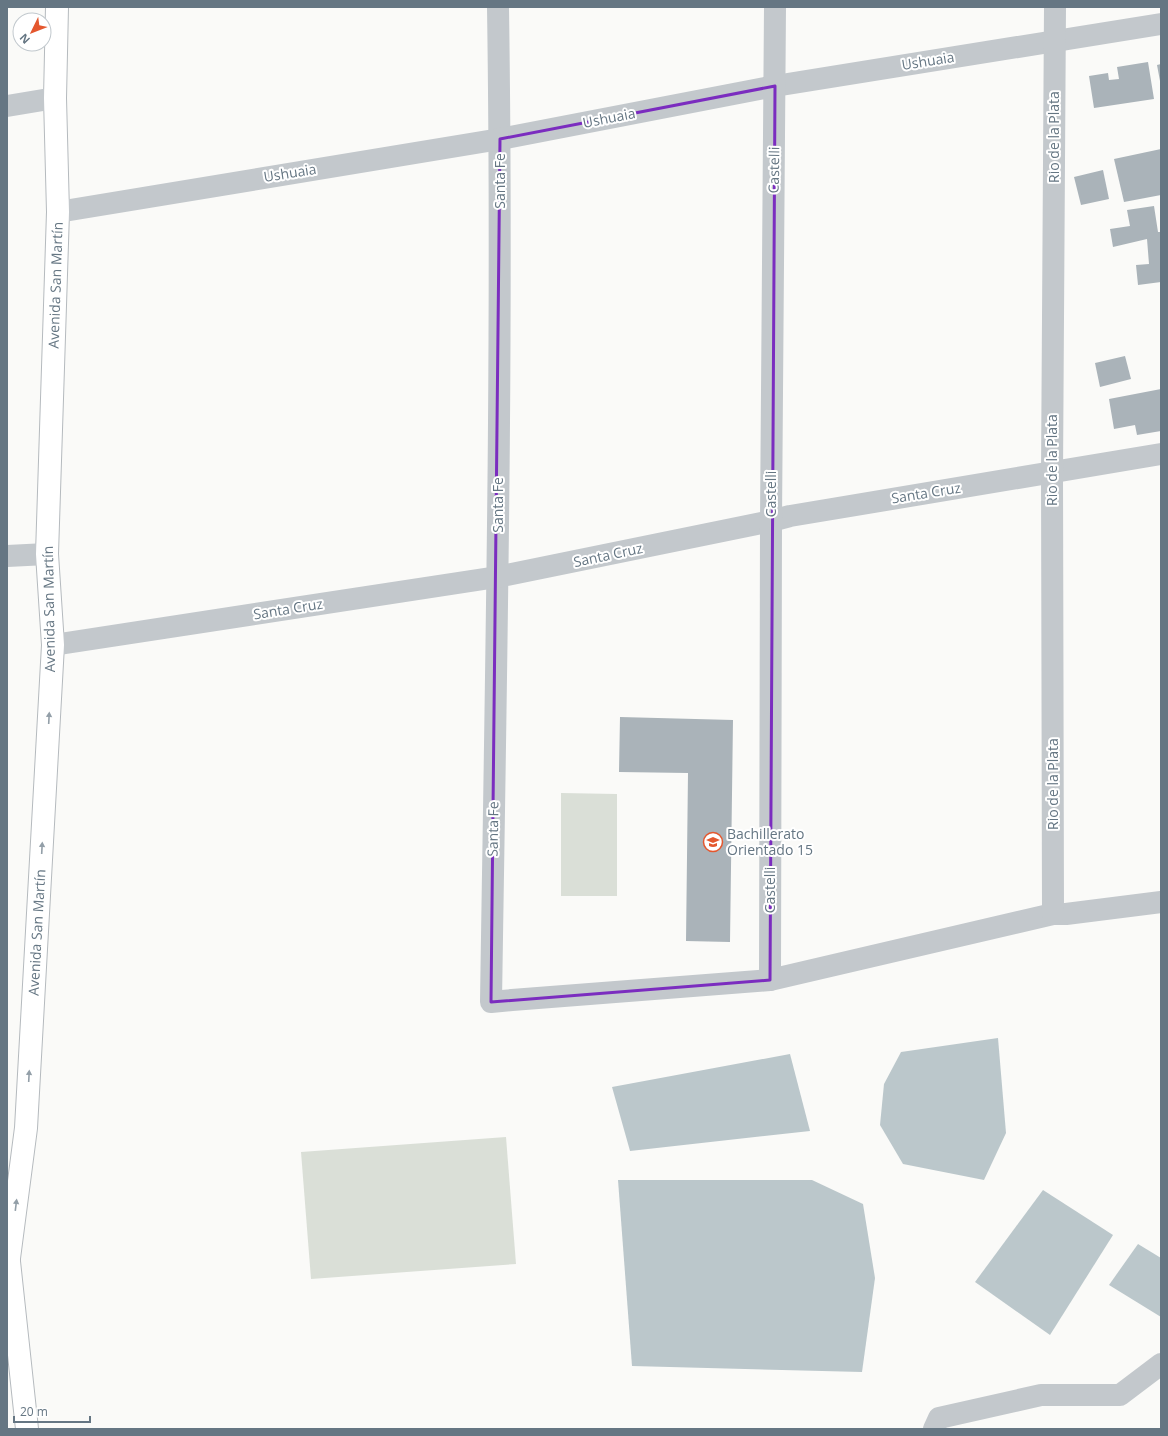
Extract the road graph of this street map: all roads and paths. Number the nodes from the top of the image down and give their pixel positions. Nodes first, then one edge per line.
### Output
1 (57, 7) edge
2 (498, 7) edge
3 (775, 7) edge
4 (1055, 7) edge
5 (1161, 24) edge
6 (1055, 40) junction
7 (775, 86) junction
8 (55, 98) junction
9 (7, 106) edge
10 (500, 139) junction
11 (58, 212) junction
12 (1161, 454) edge
13 (1052, 472) junction
14 (771, 521) junction
15 (47, 554) junction
16 (7, 556) edge
17 (497, 577) junction
18 (53, 645) junction
19 (1161, 902) edge
20 (1053, 914) junction
21 (770, 980) junction
22 (8, 1249) edge
23 (1161, 1364) edge
24 (27, 1429) edge
25 (934, 1429) edge

1 - 8 main road, Avenida San Martín
2 - 10 street, Santa Fe
3 - 7 street, Castelli
4 - 6 street, Rio de la Plata
5 - 6 street, Ushuaia
6 - 7 street, Ushuaia
6 - 13 street, Rio de la Plata
7 - 10 street, Ushuaia
7 - 14 street, Castelli
8 - 9 street
8 - 11 main road, Avenida San Martín
10 - 11 street, Ushuaia
10 - 17 street, Santa Fe
11 - 15 main road, Avenida San Martín
12 - 13 street, Santa Cruz
13 - 14 street, Santa Cruz
13 - 20 street, Rio de la Plata
14 - 17 street, Santa Cruz
14 - 21 street, Castelli
15 - 16 street
15 - 18 main road, Avenida San Martín
17 - 18 street, Santa Cruz
17 - 21 street, Santa Fe
22 -> 18 main road, Avenida San Martín
19 - 20 street
20 - 21 street
22 - 24 main road, Avenida San Martín
23 - 25 street

